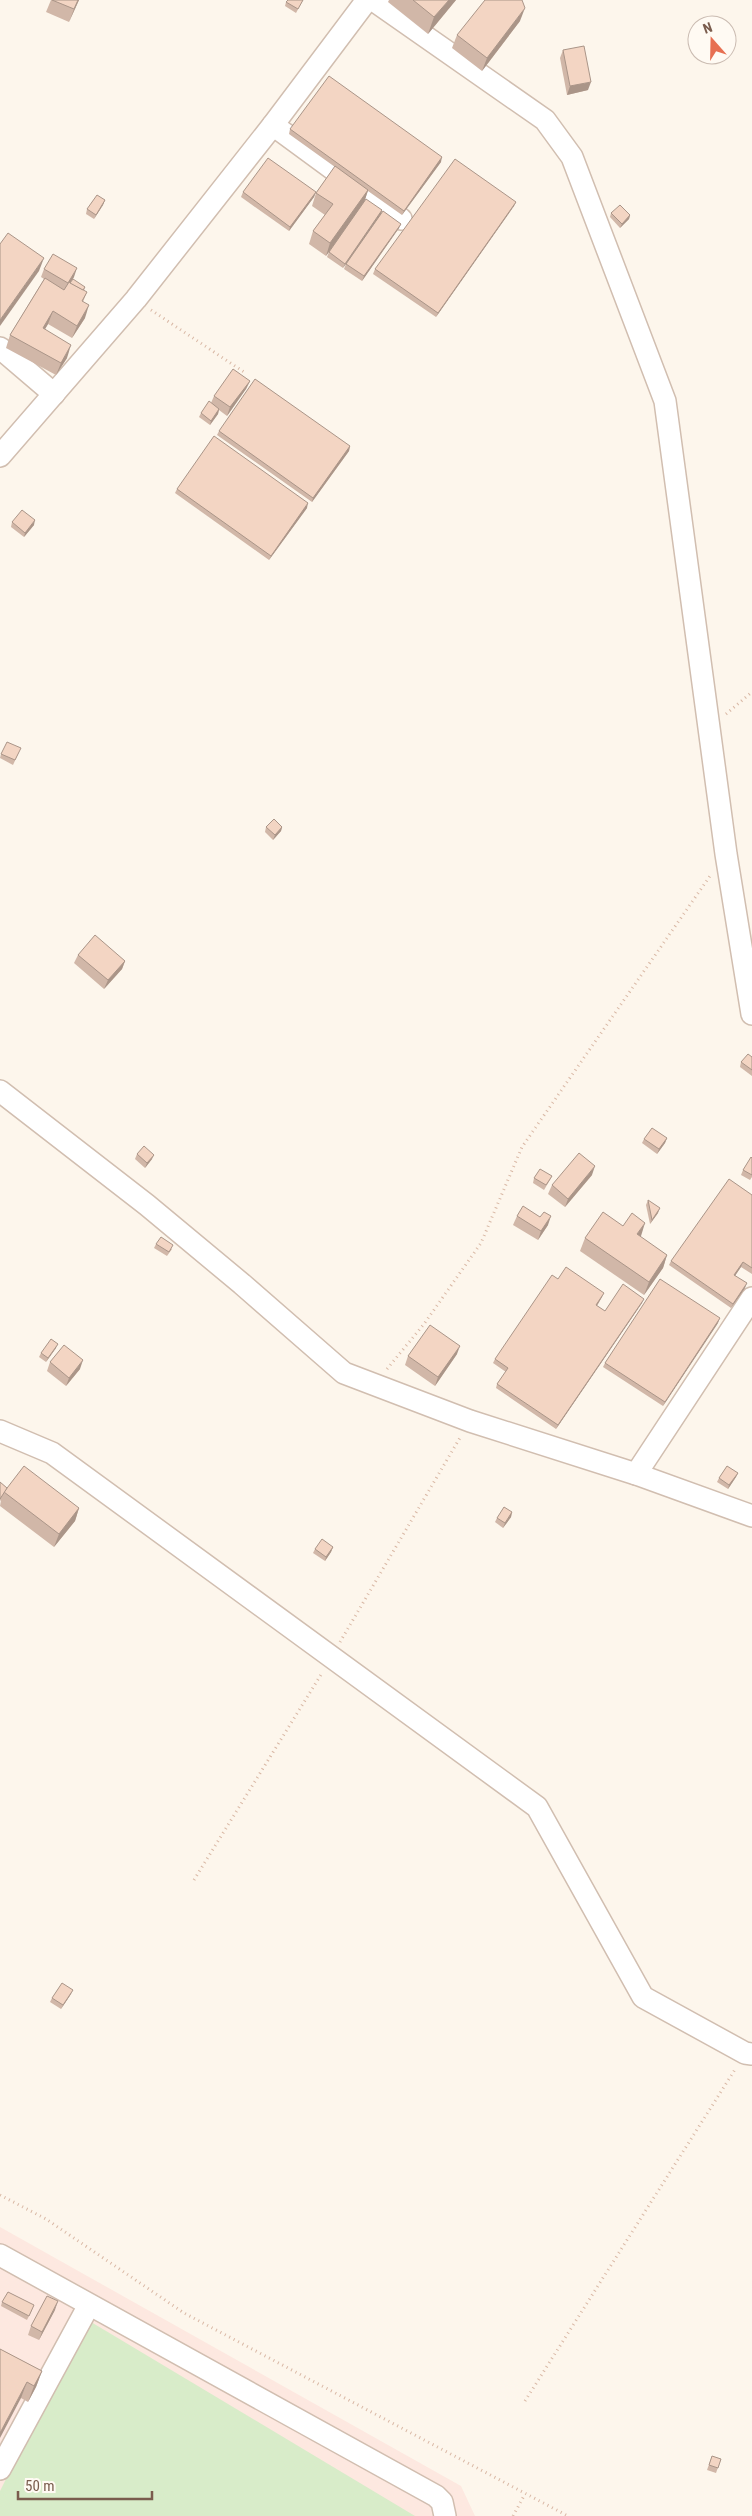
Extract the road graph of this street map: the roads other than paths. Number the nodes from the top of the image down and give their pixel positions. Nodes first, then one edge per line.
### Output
1 (367, 0) edge
2 (373, 0) edge
3 (273, 125) junction
4 (400, 219) dead end
5 (0, 348) edge
6 (54, 394) junction
7 (0, 456) edge
8 (752, 1014) edge
9 (0, 1092) edge
10 (752, 1298) edge
11 (0, 1431) edge
12 (636, 1474) junction
13 (752, 1516) edge
14 (749, 2054) edge
15 (0, 2255) edge
16 (89, 2305) junction
17 (0, 2468) edge
18 (445, 2516) edge

1 - 3 street
2 - 8 street
3 - 4 street
3 - 6 street
5 - 6 street
6 - 7 street
9 - 12 street
10 - 12 street
11 - 14 street
12 - 13 street
15 - 16 street
16 - 17 street
16 - 18 street

